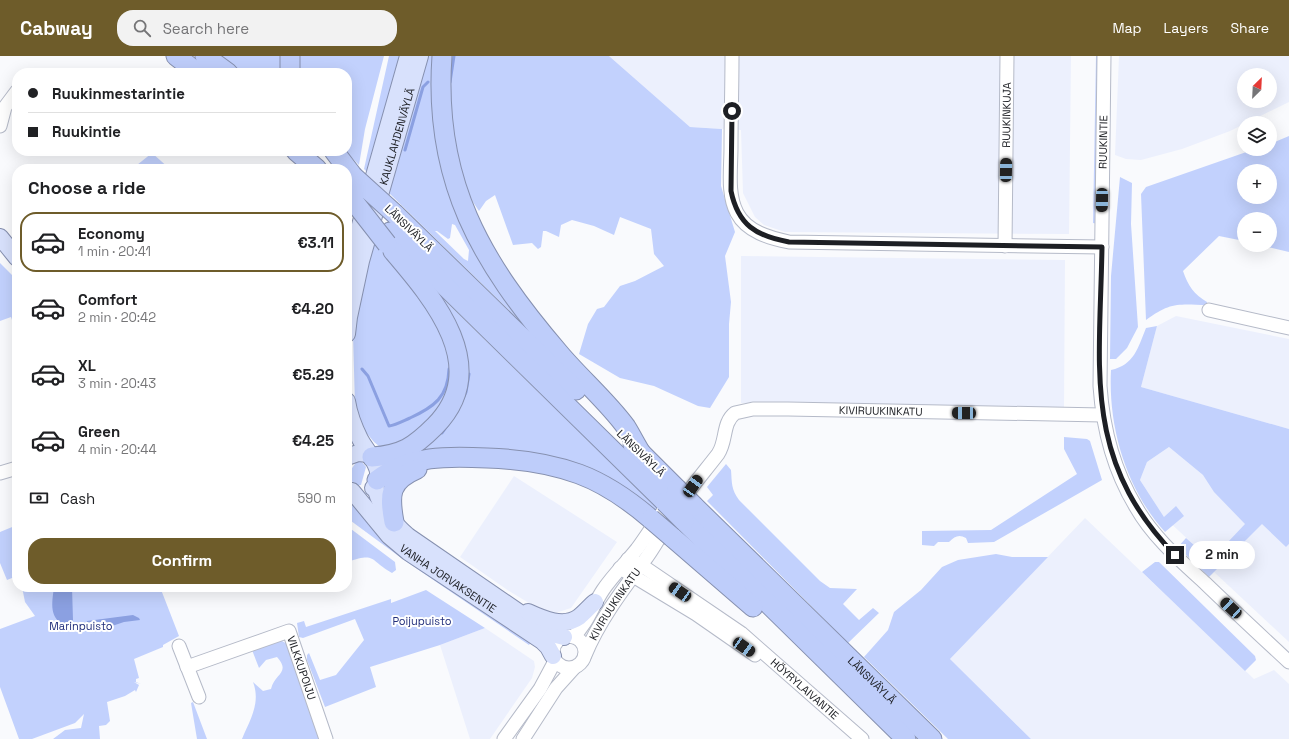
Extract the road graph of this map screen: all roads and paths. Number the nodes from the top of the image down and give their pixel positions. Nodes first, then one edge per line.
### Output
1 (176, 56) edge
2 (205, 56) edge
3 (290, 56) edge
4 (408, 56) edge
5 (420, 56) edge
6 (442, 56) edge
7 (732, 56) edge
8 (1007, 56) edge
9 (1104, 56) edge
10 (192, 68) edge
11 (221, 68) edge
12 (290, 68) edge
13 (12, 98) edge
14 (0, 126) edge
15 (302, 156) edge
16 (328, 156) edge
17 (312, 164) edge
18 (334, 164) edge
19 (352, 184) edge
20 (352, 187) edge
21 (0, 237) edge
22 (388, 238) junction
23 (1005, 246) junction
24 (1102, 247) junction
25 (12, 252) edge
26 (352, 253) edge
27 (352, 303) edge
28 (1208, 310) dead end
29 (1289, 328) edge
30 (1102, 414) junction
31 (352, 420) edge
32 (641, 453) junction
33 (352, 454) edge
34 (370, 455) junction
35 (439, 457) junction
36 (12, 469) edge
37 (0, 473) edge
38 (700, 475) junction
39 (376, 483) junction
40 (352, 490) edge
41 (352, 492) edge
42 (671, 496) junction
43 (394, 522) junction
44 (624, 564) junction
45 (641, 565) junction
46 (633, 576) junction
47 (505, 602) junction
48 (595, 602) junction
49 (568, 637) junction
50 (179, 646) dead end
51 (585, 655) junction
52 (554, 658) junction
53 (835, 660) junction
54 (1289, 662) edge
55 (187, 667) junction
56 (574, 668) junction
57 (798, 686) junction
58 (199, 697) dead end
59 (820, 707) junction
60 (514, 728) junction
61 (526, 738) edge
62 (326, 739) edge
63 (504, 739) edge
64 (849, 739) edge
65 (862, 739) edge
66 (906, 739) edge
67 (932, 739) edge

1 - 10 highway
2 - 11 highway
3 - 12 highway
4 - 26 main road, KAUKLAHDENVÄYLÄ
5 - 27 main road, KAUKLAHDENVÄYLÄ
6 - 32 highway
7 - 23 street
8 - 23 street, RUUKINKUJA
9 - 24 street, RUUKINTIE
13 - 14 street
15 - 17 highway
16 - 18 highway, LÄNSIVÄYLÄ
19 - 32 highway, LÄNSIVÄYLÄ, bridge
20 - 22 highway, bridge
21 - 25 main road
22 - 34 highway
22 - 42 highway, LÄNSIVÄYLÄ
23 - 24 street
24 - 30 street, RUUKINTIE
28 - 29 street
30 - 38 street, KIVIRUUKINKATU
30 - 54 street, RUUKINTIE
31 - 34 main road
32 - 42 highway, LÄNSIVÄYLÄ
33 - 34 main road
34 - 39 main road, VANHA JORVAKSENTIE
35 - 39 highway
35 - 43 highway
35 - 53 highway, bridge
36 - 37 street
38 - 44 street, KIVIRUUKINKATU
38 - 45 street, KIVIRUUKINKATU
39 - 40 main road
39 - 43 main road, VANHA JORVAKSENTIE
41 - 52 main road, VANHA JORVAKSENTIE
42 - 53 highway, LÄNSIVÄYLÄ, bridge
43 - 47 main road, VANHA JORVAKSENTIE
44 - 45 street, HÖYRYLAIVANTIE
44 - 46 street, HÖYRYLAIVANTIE
44 - 48 street, KIVIRUUKINKATU
45 - 46 street, KIVIRUUKINKATU
45 - 57 street, HÖYRYLAIVANTIE
46 - 51 street, KIVIRUUKINKATU
46 - 57 street, HÖYRYLAIVANTIE
47 - 48 main road
47 - 49 main road, VANHA JORVAKSENTIE
48 - 49 street, KIVIRUUKINKATU
49 - 51 street
49 - 52 street
50 - 55 street
51 - 56 street
52 - 56 street
52 - 60 street
53 - 66 highway, LÄNSIVÄYLÄ
53 - 67 highway, LÄNSIVÄYLÄ
55 - 58 street
55 - 62 street, VILKKUPOIJU
56 - 61 street
57 - 59 street, HÖYRYLAIVANTIE
59 - 64 street, HÖYRYLAIVANTIE
59 - 65 street, HÖYRYLAIVANTIE
60 - 61 street
60 - 63 street

